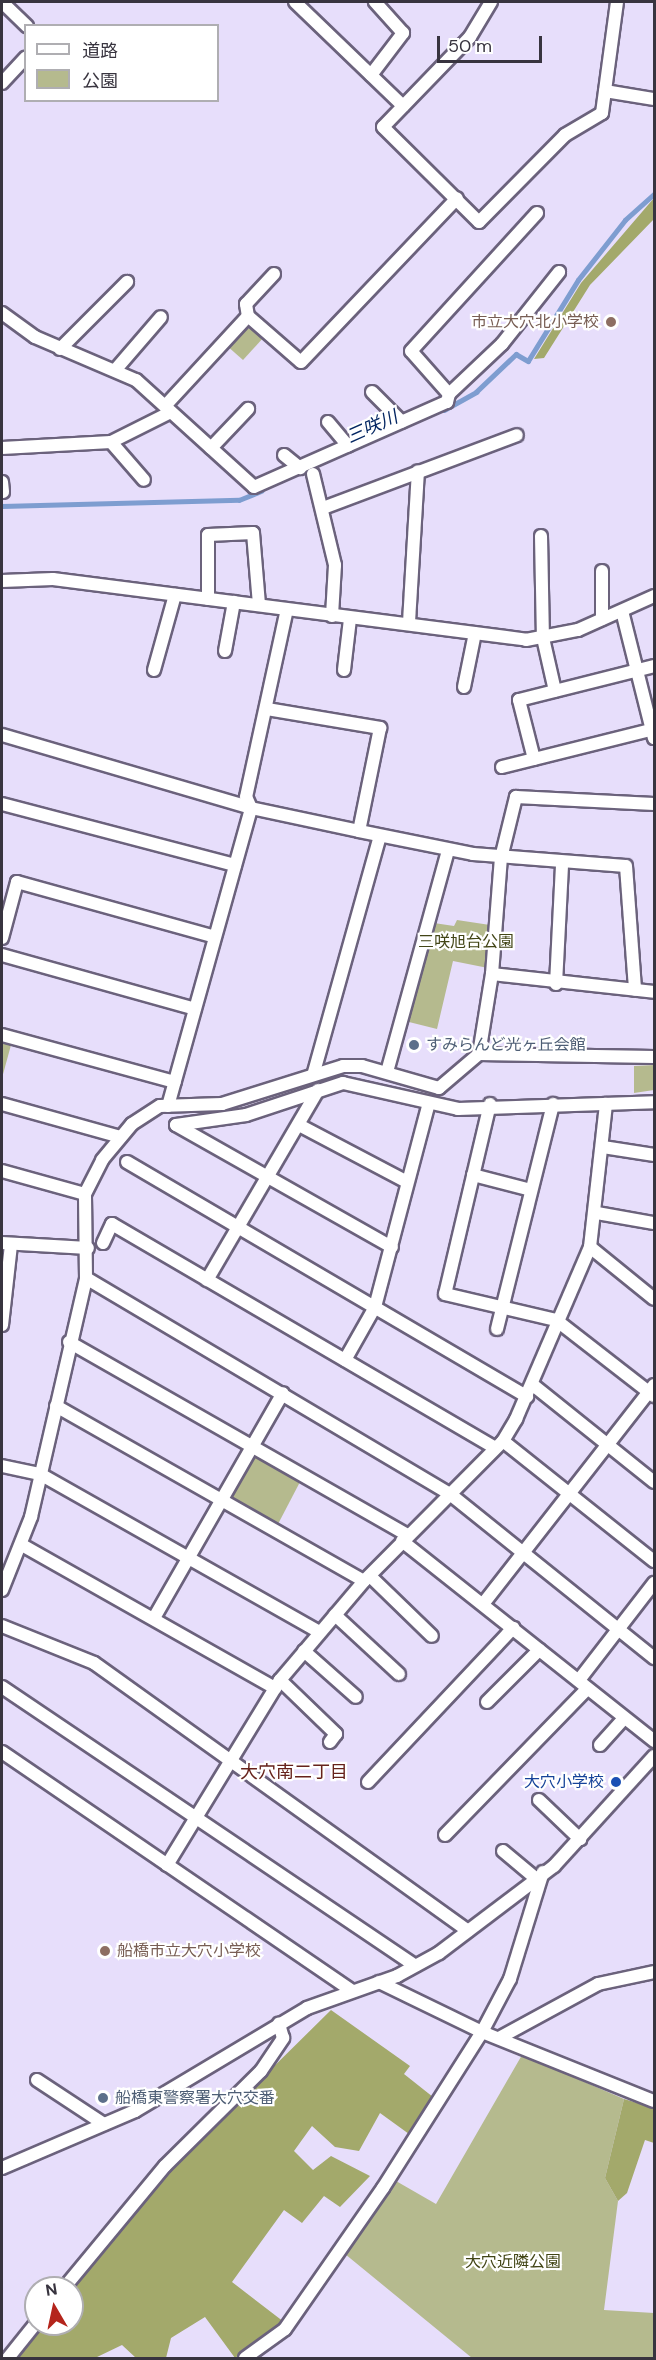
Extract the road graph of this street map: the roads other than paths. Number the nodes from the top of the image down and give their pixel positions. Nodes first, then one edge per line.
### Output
1 (2, 2) edge
2 (295, 2) edge
3 (375, 2) edge
4 (491, 2) edge
5 (617, 2) edge
6 (25, 24) edge
7 (24, 59) edge
8 (371, 75) junction
9 (2, 83) edge
10 (605, 91) junction
11 (654, 99) edge
12 (403, 106) junction
13 (457, 198) junction
14 (537, 213) dead end
15 (559, 272) dead end
16 (274, 274) dead end
17 (127, 282) dead end
18 (2, 313) edge
19 (248, 316) junction
20 (160, 317) dead end
21 (60, 349) junction
22 (117, 368) junction
23 (372, 392) dead end
24 (449, 394) junction
25 (168, 409) junction
26 (248, 409) dead end
27 (402, 422) junction
28 (328, 423) dead end
29 (517, 435) dead end
30 (111, 442) junction
31 (348, 446) junction
32 (2, 448) edge
33 (211, 448) junction
34 (284, 454) dead end
35 (308, 468) junction
36 (418, 471) junction
37 (144, 480) dead end
38 (323, 508) junction
39 (541, 536) dead end
40 (602, 571) dead end
41 (2, 581) edge
42 (175, 595) junction
43 (654, 596) edge
44 (208, 599) junction
45 (234, 602) junction
46 (259, 604) junction
47 (622, 611) junction
48 (286, 613) junction
49 (332, 616) junction
50 (350, 619) junction
51 (602, 619) junction
52 (409, 622) junction
53 (475, 633) junction
54 (543, 638) junction
55 (225, 651) dead end
56 (654, 666) edge
57 (154, 670) dead end
58 (344, 670) dead end
59 (637, 670) junction
60 (464, 687) dead end
61 (555, 691) junction
62 (267, 709) junction
63 (654, 732) edge
64 (2, 735) edge
65 (534, 759) junction
66 (502, 767) dead end
67 (2, 804) edge
68 (654, 804) edge
69 (251, 808) junction
70 (359, 831) junction
71 (380, 836) junction
72 (448, 850) junction
73 (501, 858) junction
74 (562, 864) junction
75 (235, 865) junction
76 (215, 937) junction
77 (2, 938) edge
78 (2, 955) edge
79 (492, 974) junction
80 (556, 984) junction
81 (635, 990) junction
82 (654, 992) edge
83 (195, 1009) junction
84 (2, 1035) edge
85 (479, 1054) junction
86 (654, 1057) edge
87 (314, 1072) junction
88 (387, 1072) junction
89 (175, 1082) junction
90 (318, 1089) junction
91 (654, 1102) edge
92 (429, 1103) junction
93 (2, 1104) edge
94 (490, 1104) junction
95 (553, 1104) junction
96 (606, 1104) junction
97 (168, 1106) junction
98 (299, 1125) junction
99 (120, 1137) junction
100 (603, 1148) junction
101 (654, 1155) edge
102 (127, 1162) dead end
103 (2, 1171) edge
104 (268, 1174) junction
105 (473, 1175) junction
106 (407, 1182) junction
107 (531, 1190) junction
108 (85, 1194) junction
109 (597, 1213) junction
110 (654, 1223) edge
111 (239, 1226) junction
112 (103, 1243) dead end
113 (6, 1244) edge
114 (392, 1247) junction
115 (590, 1247) junction
116 (88, 1248) junction
117 (86, 1278) junction
118 (207, 1280) junction
119 (654, 1299) edge
120 (502, 1307) junction
121 (375, 1308) junction
122 (556, 1320) junction
123 (2, 1323) edge
124 (497, 1329) dead end
125 (69, 1342) junction
126 (345, 1360) junction
127 (533, 1385) junction
128 (653, 1391) edge
129 (283, 1393) junction
130 (527, 1396) junction
131 (56, 1406) junction
132 (498, 1444) junction
133 (253, 1445) junction
134 (608, 1445) junction
135 (2, 1466) edge
136 (40, 1474) junction
137 (654, 1482) edge
138 (569, 1493) junction
139 (450, 1494) junction
140 (222, 1498) junction
141 (405, 1538) junction
142 (22, 1545) junction
143 (523, 1552) junction
144 (188, 1560) junction
145 (654, 1561) edge
146 (367, 1579) junction
147 (654, 1583) edge
148 (2, 1590) edge
149 (483, 1604) junction
150 (335, 1616) junction
151 (154, 1618) junction
152 (2, 1626) edge
153 (513, 1628) junction
154 (618, 1630) junction
155 (319, 1632) junction
156 (432, 1636) dead end
157 (540, 1650) junction
158 (304, 1651) junction
159 (654, 1658) edge
160 (399, 1674) dead end
161 (277, 1684) junction
162 (583, 1684) junction
163 (2, 1687) edge
164 (356, 1697) dead end
165 (487, 1702) dead end
166 (624, 1718) junction
167 (330, 1742) dead end
168 (654, 1742) edge
169 (600, 1745) dead end
170 (2, 1752) edge
171 (654, 1756) edge
172 (234, 1761) junction
173 (368, 1782) dead end
174 (538, 1800) dead end
175 (198, 1818) junction
176 (445, 1834) dead end
177 (580, 1839) junction
178 (503, 1851) dead end
179 (167, 1865) junction
180 (538, 1874) junction
181 (468, 1931) junction
182 (416, 1966) junction
183 (654, 1972) edge
184 (379, 1982) junction
185 (352, 1991) junction
186 (279, 2024) junction
187 (482, 2032) junction
188 (499, 2038) junction
189 (37, 2080) dead end
190 (654, 2101) edge
191 (104, 2124) junction
192 (2, 2168) edge
193 (74, 2276) edge
194 (26, 2336) edge
195 (8, 2358) edge
196 (245, 2358) edge

1 - 6 street
2 - 8 street
3 - 8 street
4 - 12 street
5 - 10 street
7 - 9 street
8 - 12 street
10 - 11 street
10 - 13 street
12 - 13 street
13 - 19 street
14 - 24 street
15 - 24 street
16 - 19 street
17 - 21 street
18 - 21 street
19 - 25 street
20 - 22 street
21 - 22 street
22 - 25 street
23 - 27 street
24 - 27 street
25 - 30 street
25 - 33 street
26 - 33 street
27 - 31 street
28 - 31 street
29 - 36 street
30 - 32 street
30 - 37 street
31 - 35 street
33 - 35 street
34 - 35 street
35 - 38 street
36 - 38 street
36 - 52 street
38 - 49 street
39 - 54 street
40 - 51 street
41 - 42 street
42 - 44 street
42 - 57 street
43 - 47 street
44 - 45 street
44 - 46 street
45 - 46 street
45 - 55 street
46 - 48 street
47 - 51 street
47 - 59 street
48 - 49 street
48 - 62 street
49 - 50 street
50 - 52 street
50 - 58 street
51 - 54 street
52 - 53 street
53 - 54 street
53 - 60 street
54 - 61 street
56 - 59 street
59 - 61 street
59 - 63 street
61 - 65 street
62 - 69 street
62 - 70 street
63 - 65 street
64 - 69 street
65 - 66 street
67 - 75 street
68 - 73 street
69 - 70 street
69 - 75 street
70 - 71 street
71 - 72 street
71 - 87 street
72 - 73 street
72 - 88 street
73 - 74 street
73 - 79 street
74 - 80 street
74 - 81 street
75 - 76 street
76 - 77 street
76 - 83 street
78 - 83 street
79 - 80 street
79 - 85 street
80 - 81 street
81 - 82 street
83 - 89 street
84 - 89 street
85 - 86 street
85 - 88 street
87 - 88 street
87 - 97 street
89 - 97 street
90 - 92 street
90 - 98 street
90 - 104 street
91 - 96 street
92 - 94 street
92 - 106 street
93 - 99 street
94 - 95 street
94 - 105 street
95 - 96 street
95 - 107 street
96 - 100 street
97 - 99 street
98 - 104 street
98 - 106 street
99 - 108 street
100 - 101 street
100 - 109 street
102 - 111 street
103 - 108 street
104 - 111 street
104 - 114 street
105 - 107 street
105 - 120 street
106 - 114 street
107 - 120 street
108 - 116 street
109 - 110 street
109 - 115 street
111 - 118 street
111 - 121 street
112 - 118 street
113 - 116 street
113 - 123 street
114 - 121 street
115 - 119 street
115 - 122 street
116 - 117 street
117 - 125 street
117 - 129 street
118 - 126 street
120 - 122 street
120 - 124 street
121 - 126 street
121 - 130 street
122 - 127 street
122 - 128 street
125 - 131 street
125 - 133 street
126 - 132 street
127 - 130 street
127 - 134 street
128 - 134 street
129 - 133 street
129 - 139 street
130 - 132 street
131 - 136 street
131 - 140 street
132 - 138 street
132 - 139 street
133 - 140 street
133 - 141 street
134 - 137 street
134 - 138 street
135 - 136 street
136 - 142 street
136 - 144 street
138 - 143 street
138 - 145 street
139 - 141 street
139 - 143 street
140 - 144 street
140 - 146 street
141 - 146 street
141 - 149 street
142 - 148 street
142 - 151 street
143 - 149 street
143 - 154 street
144 - 151 street
144 - 155 street
146 - 150 street
146 - 156 street
147 - 154 street
149 - 153 street
150 - 155 street
150 - 160 street
151 - 161 street
152 - 172 street
153 - 157 street
153 - 173 street
154 - 159 street
154 - 162 street
155 - 158 street
157 - 162 street
157 - 165 street
158 - 161 street
158 - 164 street
161 - 167 street
161 - 172 street
162 - 166 street
162 - 176 street
163 - 175 street
166 - 168 street
166 - 169 street
170 - 179 street
171 - 177 street
172 - 175 street
172 - 181 street
174 - 177 street
175 - 179 street
175 - 182 street
177 - 180 street
178 - 180 street
179 - 185 street
180 - 181 street
180 - 187 street
181 - 182 street
182 - 184 street
183 - 188 street
184 - 185 street
184 - 187 street
185 - 186 street
186 - 191 street
186 - 193 street
187 - 188 street
187 - 196 street
188 - 190 street
189 - 191 street
191 - 192 street
194 - 195 street

